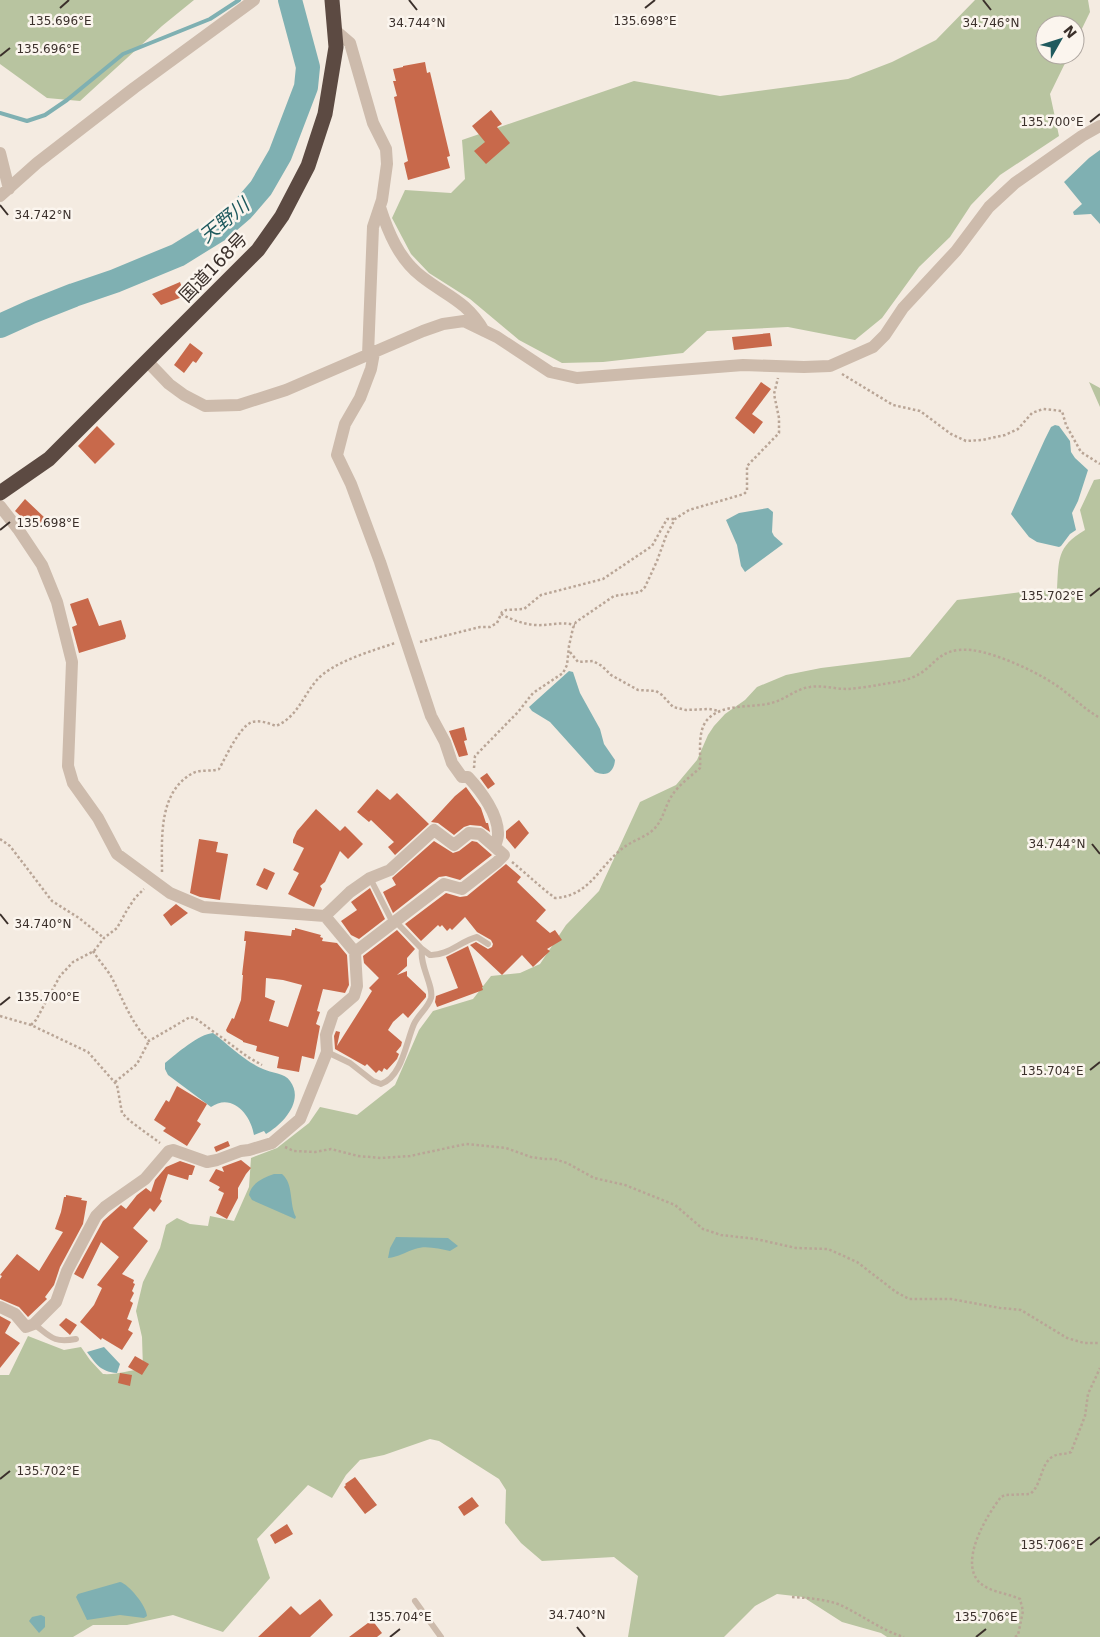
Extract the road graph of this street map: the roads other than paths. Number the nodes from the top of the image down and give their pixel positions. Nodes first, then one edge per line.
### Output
1 (254, 0) edge
2 (332, 0) edge
3 (336, 31) junction
4 (1100, 126) edge
5 (0, 153) edge
6 (4, 192) edge
7 (380, 207) junction
8 (484, 331) junction
9 (371, 354) junction
10 (147, 361) junction
11 (0, 493) edge
12 (0, 506) edge
13 (499, 851) junction
14 (370, 878) junction
15 (326, 916) junction
16 (395, 922) junction
17 (488, 944) dead end
18 (422, 949) junction
19 (355, 952) junction
20 (327, 1052) junction
21 (0, 1308) edge
22 (34, 1324) junction
23 (76, 1339) dead end
24 (415, 1601) dead end
25 (441, 1637) edge

1 - 6 street
2 - 3 highway, 国道168号
3 - 7 street
3 - 10 highway, 国道168号
4 - 8 street
5 - 6 street
7 - 8 street
7 - 9 street
8 - 9 street
9 - 10 street
9 - 13 street
10 - 11 highway, 国道168号
12 - 15 street
13 - 14 street
13 - 16 street
14 - 15 street
14 - 16 lane
15 - 19 street
16 - 18 lane
16 - 19 street
17 - 18 lane
18 - 20 lane
19 - 20 street
20 - 22 street
21 - 22 street
22 - 23 lane
24 - 25 lane

